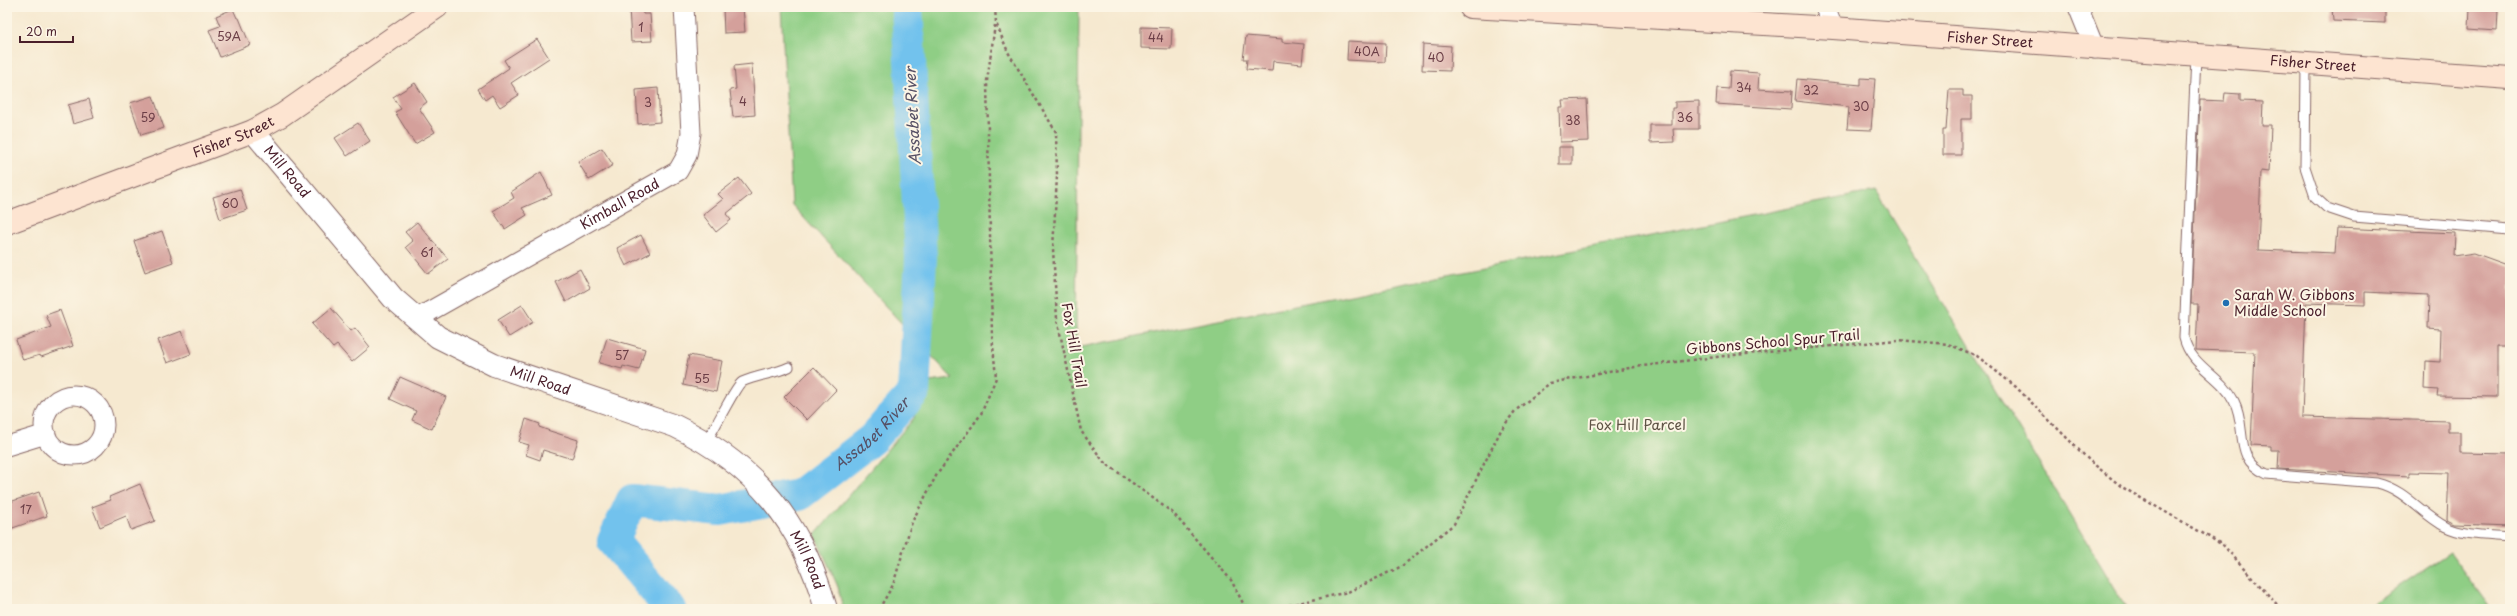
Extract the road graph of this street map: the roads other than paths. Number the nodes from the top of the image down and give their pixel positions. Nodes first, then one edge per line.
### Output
1 (437, 7) edge
2 (684, 7) edge
3 (1470, 7) edge
4 (1825, 7) edge
5 (2078, 7) edge
6 (1832, 28) junction
7 (2095, 49) junction
8 (2196, 56) junction
9 (2306, 65) junction
10 (2510, 78) edge
11 (253, 131) junction
12 (7, 223) edge
13 (2510, 230) edge
14 (416, 319) junction
15 (789, 367) dead end
16 (46, 434) dead end
17 (7, 446) edge
18 (715, 447) junction
19 (2510, 537) edge
20 (826, 609) edge

1 - 11 main road, Fisher Street
2 - 14 street, Kimball Road
3 - 6 main road, Fisher Street
4 - 6 street
5 - 7 street
6 - 7 main road, Fisher Street
7 - 8 main road, Fisher Street
8 - 9 main road, Fisher Street
8 - 19 lane
9 - 10 main road, Fisher Street
9 - 13 lane
11 - 12 main road, Fisher Street
11 - 14 street, Mill Road
14 - 18 street, Mill Road
15 - 18 lane
16 - 17 street
18 - 20 street, Mill Road

